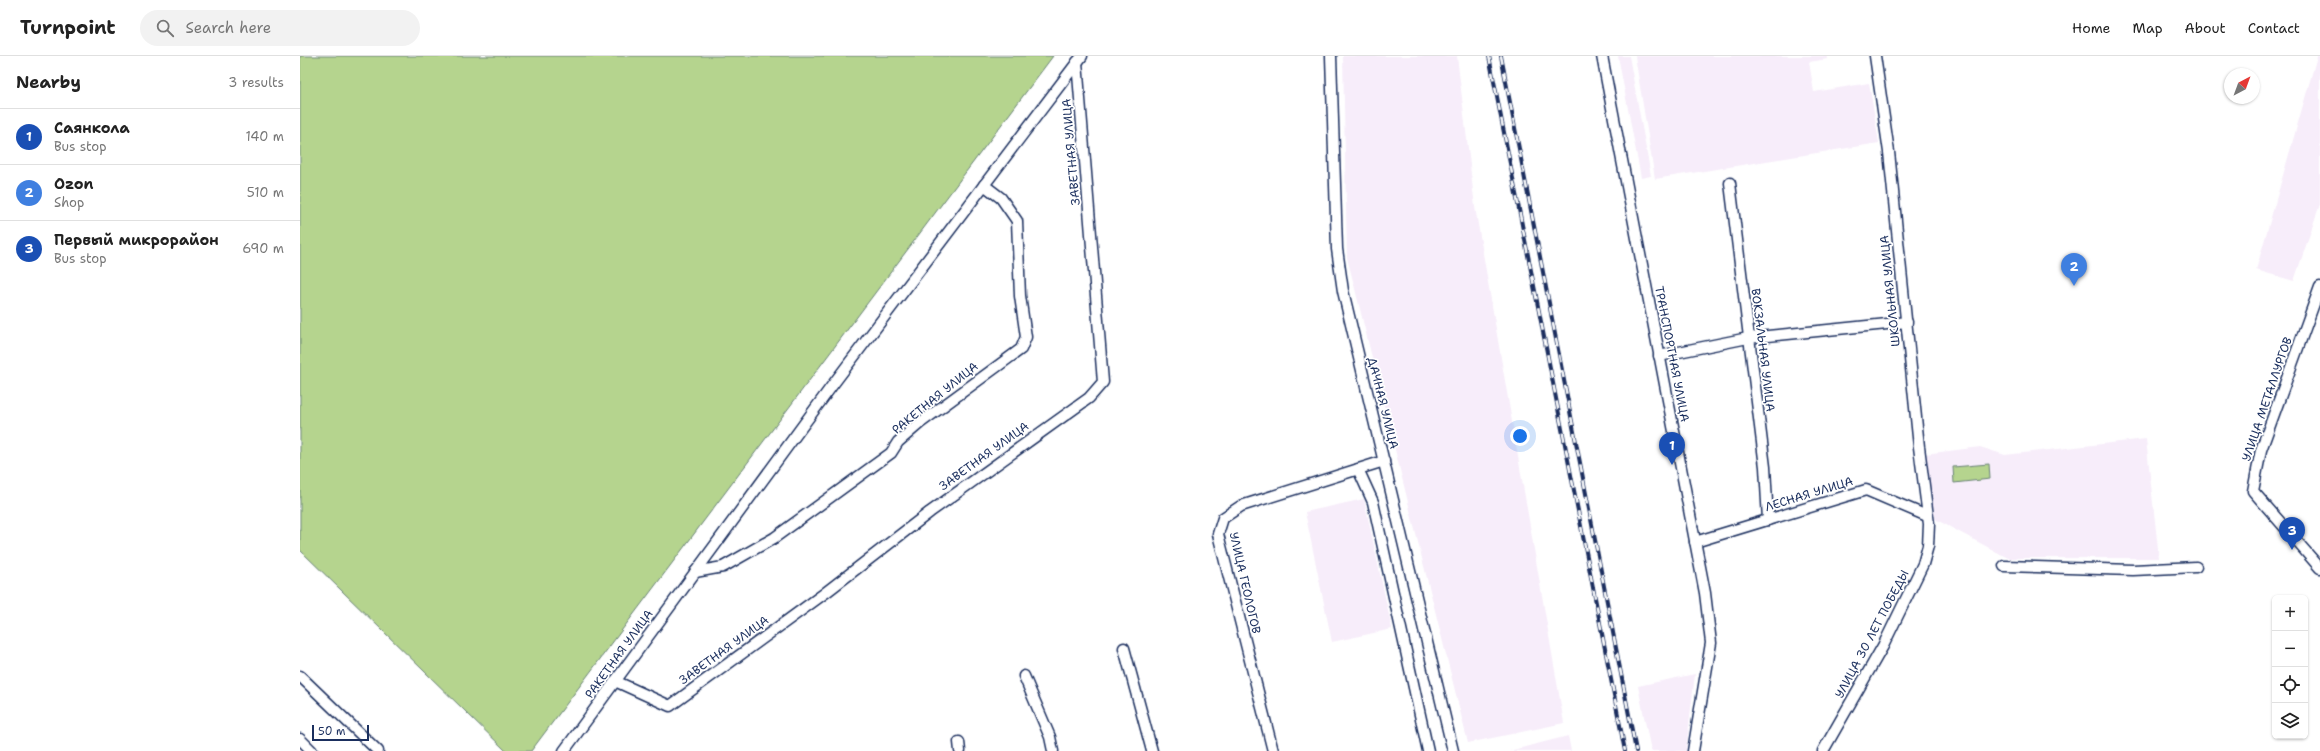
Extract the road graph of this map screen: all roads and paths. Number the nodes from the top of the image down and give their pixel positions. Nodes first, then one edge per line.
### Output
1 (1331, 56) edge
2 (1602, 56) edge
3 (1875, 56) edge
4 (1079, 59) edge
5 (1730, 183) dead end
6 (984, 185) junction
7 (2320, 287) edge
8 (1907, 322) junction
9 (1748, 338) junction
10 (1659, 356) junction
11 (1384, 461) junction
12 (1358, 469) junction
13 (1768, 520) junction
14 (1928, 520) junction
15 (1695, 542) junction
16 (2004, 566) dead end
17 (2196, 567) dead end
18 (2320, 568) edge
19 (695, 572) junction
20 (1124, 648) dead end
21 (300, 676) edge
22 (1024, 676) dead end
23 (615, 681) junction
24 (300, 739) edge
25 (312, 751) edge
26 (378, 751) edge
27 (564, 751) edge
28 (1053, 751) edge
29 (1152, 751) edge
30 (1274, 751) edge
31 (1428, 751) edge
32 (1453, 751) edge
33 (1693, 751) edge
34 (1823, 751) edge

1 - 11 street, ДАЧНАЯ УЛИЦА
2 - 10 street, ТРАНСПОРТНАЯ УЛИЦА
3 - 8 street, ШКОЛЬНАЯ УЛИЦА
4 - 6 street, РАКЕТНАЯ УЛИЦА
4 - 23 street, ЗАВЕТНАЯ УЛИЦА
5 - 9 street, ВОКЗАЛЬНАЯ УЛИЦА
6 - 19 street, РАКЕТНАЯ УЛИЦА
6 - 19 street, РАКЕТНАЯ УЛИЦА
7 - 18 street, УЛИЦА МЕТАЛЛУРГОВ
8 - 9 street
8 - 14 street, ШКОЛЬНАЯ УЛИЦА
9 - 10 street
9 - 13 street, ВОКЗАЛЬНАЯ УЛИЦА
10 - 15 street, ТРАНСПОРТНАЯ УЛИЦА
11 - 12 street, УЛИЦА ГЕОЛОГОВ
11 - 32 street, ДАЧНАЯ УЛИЦА
12 - 30 street, УЛИЦА ГЕОЛОГОВ
12 - 31 street
13 - 14 street, ЛЕСНАЯ УЛИЦА
13 - 15 street, ЛЕСНАЯ УЛИЦА
14 - 34 street, УЛИЦА 30 ЛЕТ ПОБЕДЫ
15 - 33 street, ТРАНСПОРТНАЯ УЛИЦА
16 - 17 street
19 - 23 street, РАКЕТНАЯ УЛИЦА
20 - 29 street
21 - 26 street
22 - 28 street
23 - 27 street, РАКЕТНАЯ УЛИЦА
24 - 25 street

